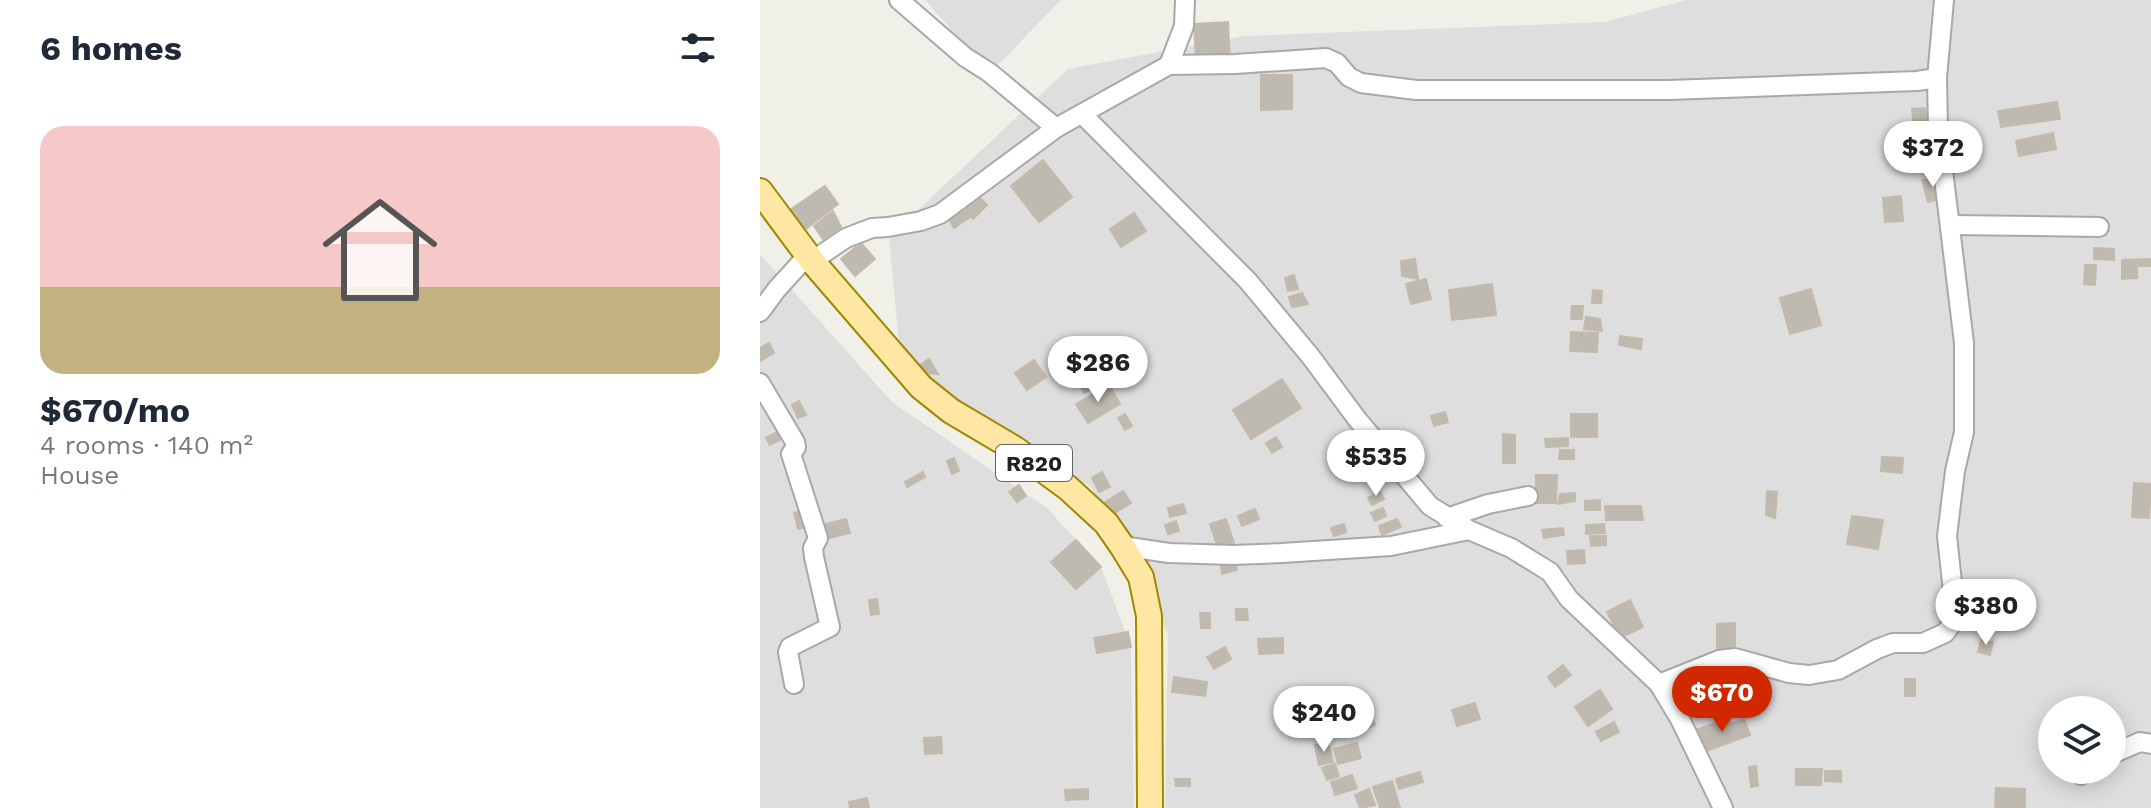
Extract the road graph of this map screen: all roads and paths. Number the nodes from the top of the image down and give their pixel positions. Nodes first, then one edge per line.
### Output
1 (899, 0) edge
2 (1185, 0) edge
3 (1944, 0) edge
4 (1169, 65) junction
5 (1937, 78) junction
6 (1082, 114) junction
7 (1056, 128) junction
8 (760, 191) edge
9 (1951, 225) junction
10 (2099, 227) dead end
11 (810, 258) junction
12 (760, 312) edge
13 (760, 383) edge
14 (1528, 496) dead end
15 (1447, 518) junction
16 (1469, 530) junction
17 (1122, 546) junction
18 (794, 684) dead end
19 (1659, 684) junction
20 (2151, 744) edge
21 (2126, 748) edge
22 (1150, 808) edge
23 (1723, 808) edge

1 - 7 street
2 - 4 street
3 - 5 street
4 - 5 street
4 - 6 street
5 - 9 street
6 - 7 street
6 - 15 street
7 - 11 street
8 - 11 main road, R820
9 - 10 street
9 - 19 street
11 - 12 street
11 - 17 main road, R820
13 - 18 street
14 - 15 street
15 - 16 street
16 - 17 street
16 - 19 street
17 - 22 main road, R820
19 - 23 street
20 - 21 street

